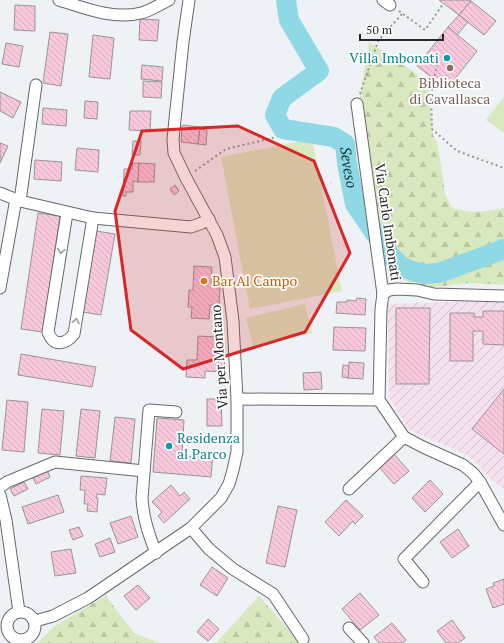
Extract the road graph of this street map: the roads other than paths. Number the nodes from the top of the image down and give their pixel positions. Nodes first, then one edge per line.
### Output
1 (59, 0) edge
2 (169, 0) edge
3 (189, 0) edge
4 (36, 86) dead end
5 (357, 104) road end
6 (0, 194) edge
7 (18, 200) junction
8 (67, 213) junction
9 (93, 218) junction
10 (209, 219) junction
11 (0, 288) edge
12 (383, 294) junction
13 (504, 296) edge
14 (237, 399) junction
15 (378, 400) junction
16 (176, 412) dead end
17 (404, 437) junction
18 (144, 471) junction
19 (480, 482) junction
20 (0, 487) edge
21 (349, 489) dead end
22 (0, 495) edge
23 (504, 525) edge
24 (191, 528) junction
25 (156, 553) junction
26 (423, 582) dead end
27 (19, 612) junction
28 (35, 621) junction
29 (349, 628) dead end
30 (4, 634) edge
31 (303, 639) dead end
32 (363, 643) edge

1 - 2 street
3 - 10 street, Via per Montano
4 - 7 street
5 - 12 street, Via Carlo Imbonati
6 - 7 street
7 - 8 street
7 - 11 street
8 - 9 street
8 -> 9 street
9 - 10 street
10 - 14 street, Via per Montano
12 - 13 street
12 - 15 street, Via Carlo Imbonati
14 - 15 street
14 - 24 street, Via per Montano
15 - 17 street
16 - 18 street
17 - 19 street
17 - 21 street
18 - 20 street
18 - 25 street
19 - 23 street
19 - 26 street
22 - 27 street
24 - 25 street, Via per Montano
24 - 31 street
25 - 28 street, Via per Montano
27 - 28 street
27 - 30 street
28 - 30 street
29 - 32 street

